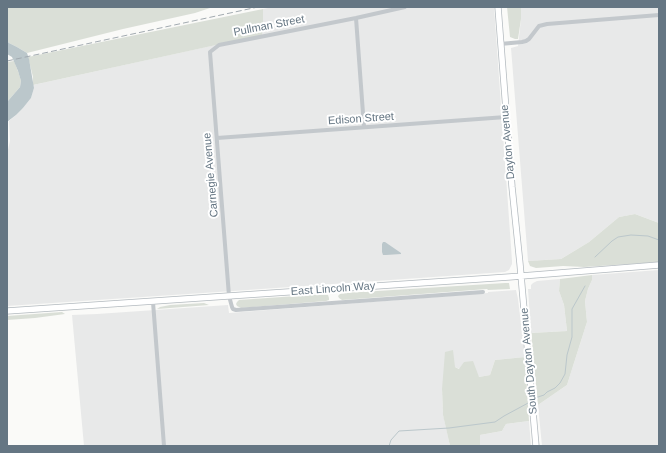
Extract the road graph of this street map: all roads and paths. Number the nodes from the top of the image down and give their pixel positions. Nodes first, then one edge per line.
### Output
1 (405, 7) edge
2 (498, 7) edge
3 (659, 14) edge
4 (356, 18) junction
5 (500, 44) junction
6 (210, 52) joint
7 (506, 116) junction
8 (364, 127) junction
9 (217, 138) junction
10 (659, 265) edge
11 (521, 276) junction
12 (482, 292) dead end
13 (229, 296) junction
14 (153, 302) junction
15 (7, 311) edge
16 (164, 446) edge
17 (536, 446) edge

1 - 4 street, Pullman Street
2 - 5 main road, Dayton Avenue
3 - 5 street
4 - 6 street, Pullman Street
4 - 8 street
5 - 7 main road, Dayton Avenue
6 - 9 street, Carnegie Avenue
7 - 8 street, Edison Street
7 - 11 main road, Dayton Avenue
8 - 9 street, Edison Street
9 - 13 street, Carnegie Avenue
10 - 11 main road, East Lincoln Way
11 - 13 main road, East Lincoln Way
11 - 17 main road, South Dayton Avenue
12 - 13 street
13 - 14 main road, East Lincoln Way
14 - 15 main road, East Lincoln Way
14 - 16 street

